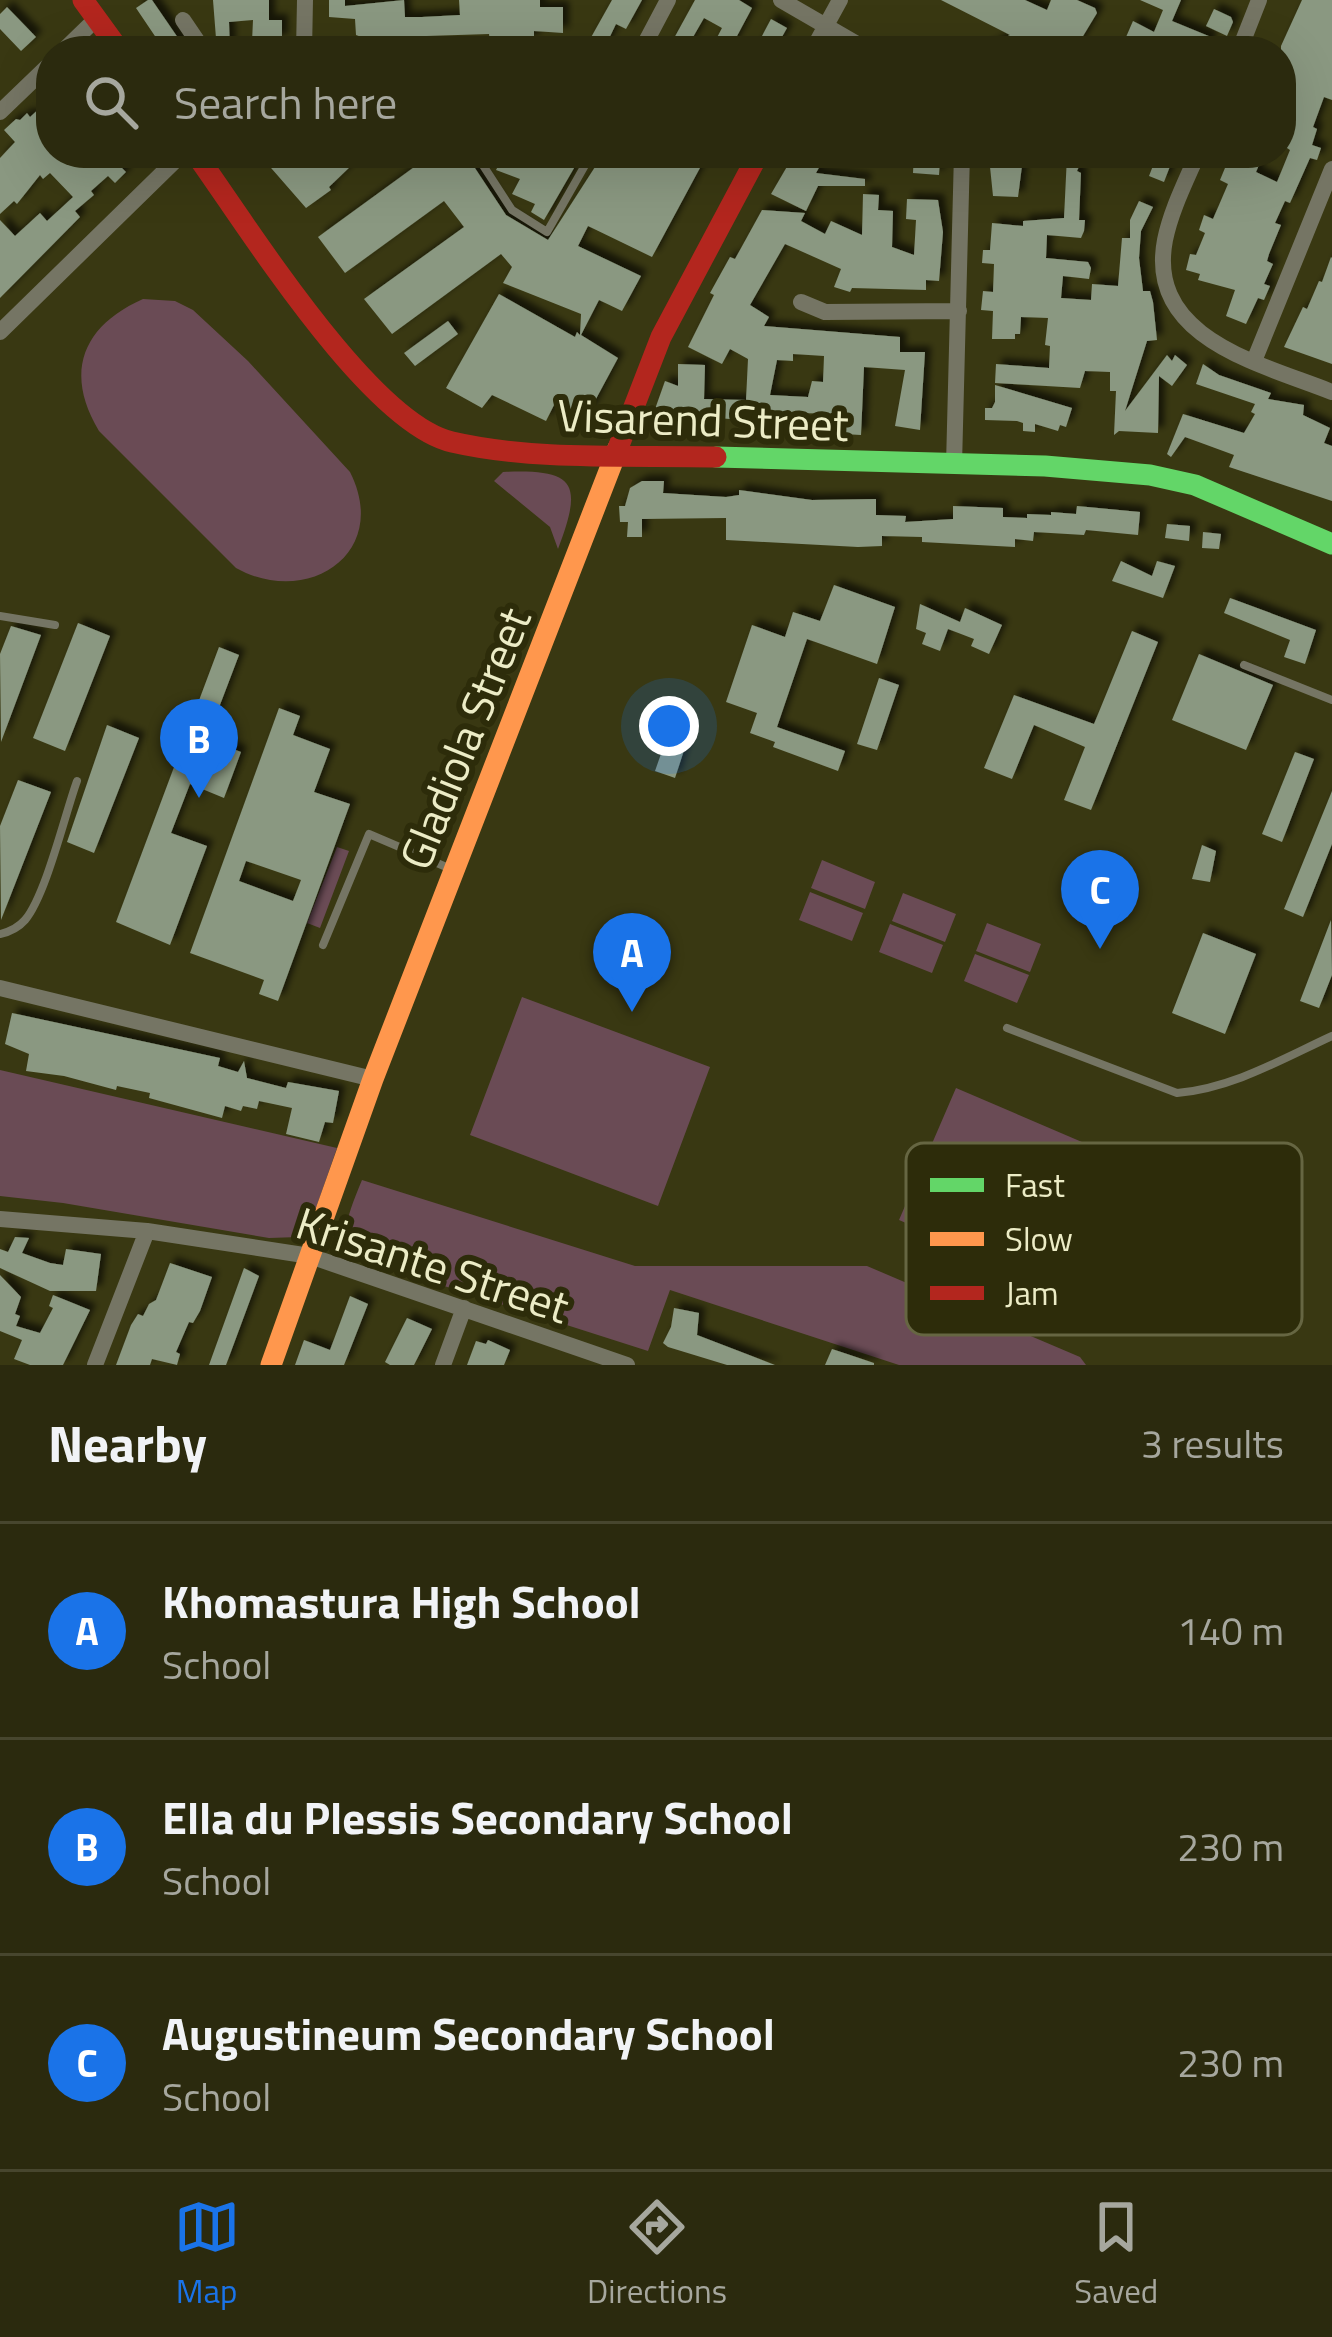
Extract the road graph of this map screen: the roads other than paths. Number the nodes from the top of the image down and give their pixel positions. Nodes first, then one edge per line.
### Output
1 (305, 0) edge
2 (668, 0) edge
3 (782, 0) edge
4 (840, 0) edge
5 (1259, 0) edge
6 (87, 5) edge
7 (183, 20) dead end
8 (825, 26) junction
9 (71, 36) edge
10 (109, 36) edge
11 (194, 36) edge
12 (304, 36) edge
13 (648, 36) edge
14 (820, 36) edge
15 (842, 36) edge
16 (1245, 36) edge
17 (36, 77) edge
18 (0, 112) edge
19 (168, 168) edge
20 (206, 168) edge
21 (485, 168) edge
22 (583, 168) edge
23 (752, 168) edge
24 (962, 168) edge
25 (1192, 168) edge
26 (1332, 169) edge
27 (800, 302) dead end
28 (958, 311) junction
29 (0, 332) edge
30 (1254, 361) junction
31 (1332, 392) edge
32 (618, 454) junction
33 (954, 465) junction
34 (1332, 544) edge
35 (0, 616) edge
36 (55, 625) dead end
37 (1244, 665) dead end
38 (1332, 700) edge
39 (77, 781) dead end
40 (453, 870) junction
41 (0, 934) edge
42 (323, 945) dead end
43 (0, 988) edge
44 (1007, 1028) dead end
45 (1332, 1036) edge
46 (373, 1078) junction
47 (0, 1219) edge
48 (147, 1231) junction
49 (310, 1256) junction
50 (464, 1308) junction
51 (615, 1363) edge
52 (95, 1365) edge
53 (271, 1365) edge
54 (443, 1365) edge

1 - 12 street
2 - 13 street
3 - 8 street
4 - 8 street
5 - 16 street
6 - 9 street
6 - 10 street
7 - 11 street
8 - 14 street
8 - 15 street
17 - 18 street
19 - 29 street
20 - 32 street, Visarend Street
21 - 22 lane
23 - 32 street, Gladiola Street
24 - 28 street
25 - 30 street
26 - 30 street
27 - 28 street
28 - 33 street
30 - 31 street
32 - 33 street, Visarend Street
32 - 40 street, Gladiola Street
33 - 34 street, Visarend Street
35 - 36 lane
37 - 38 lane
39 - 41 lane
40 - 42 lane
40 - 46 street, Gladiola Street
43 - 46 street
44 - 45 lane
46 - 49 street, Gladiola Street
47 - 48 street, Krisante Street
48 - 49 street, Krisante Street
48 - 52 street
49 - 50 street, Krisante Street
49 - 53 street, Gladiola Street
50 - 51 street, Krisante Street
50 - 54 street

